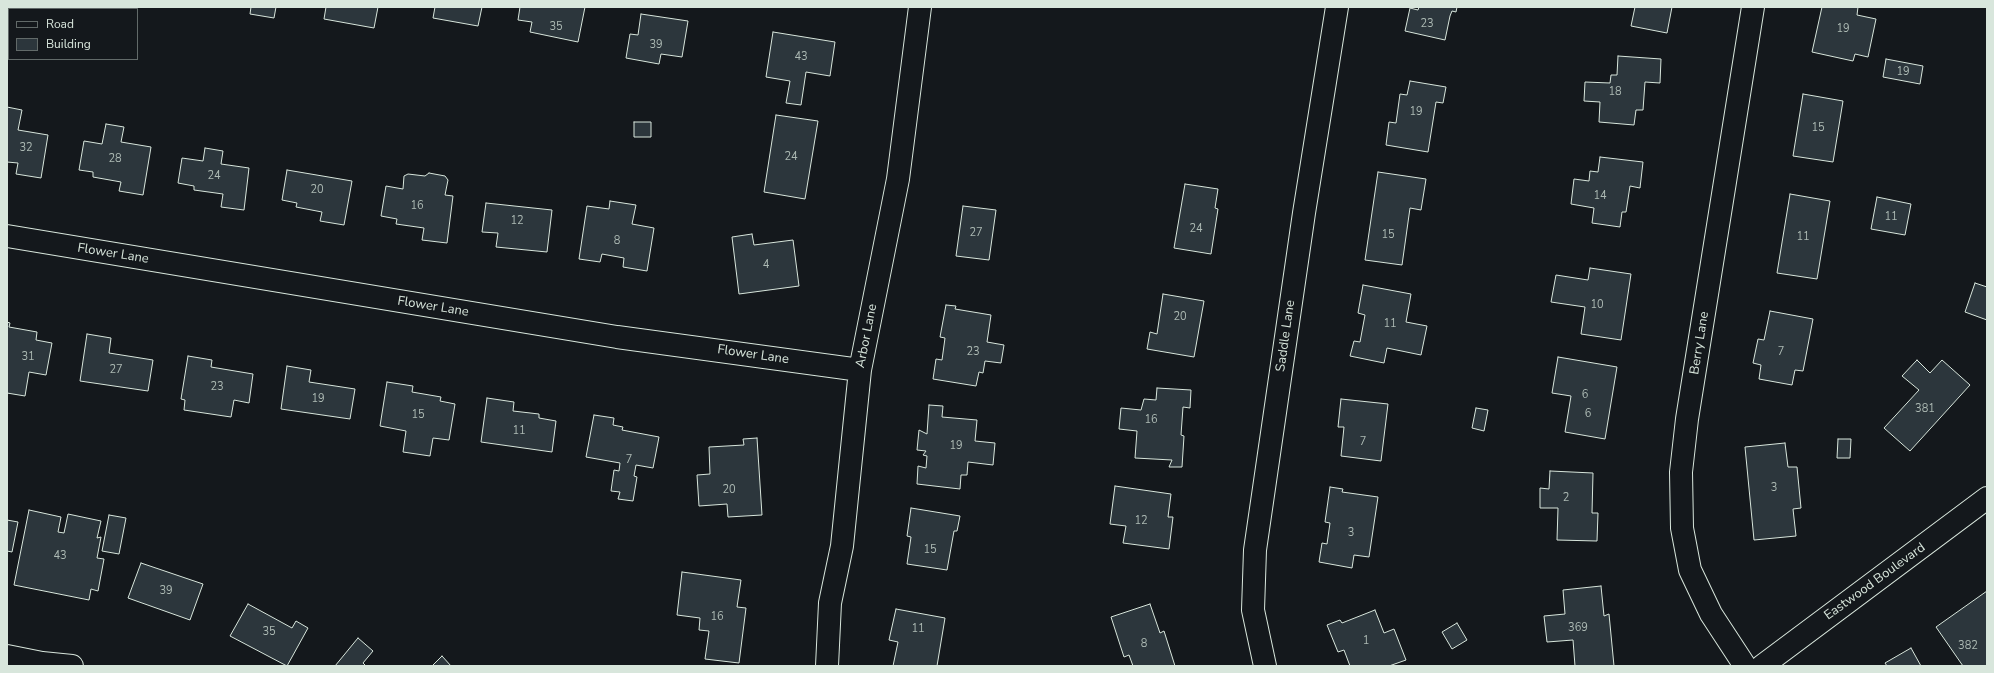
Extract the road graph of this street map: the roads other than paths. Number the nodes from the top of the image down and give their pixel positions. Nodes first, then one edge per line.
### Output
1 (920, 7) edge
2 (1337, 7) edge
3 (1753, 7) edge
4 (7, 236) edge
5 (860, 370) junction
6 (1987, 498) edge
7 (7, 656) edge
8 (42, 664) edge
9 (72, 666) edge
10 (827, 666) edge
11 (1265, 666) edge
12 (1745, 666) edge
13 (1762, 666) edge

1 - 5 street, Arbor Lane
2 - 11 street, Saddle Lane
3 - 12 street, Berry Lane
4 - 5 street, Flower Lane
5 - 10 street, Arbor Lane
6 - 13 street, Eastwood Boulevard
7 - 8 street
8 - 9 street

